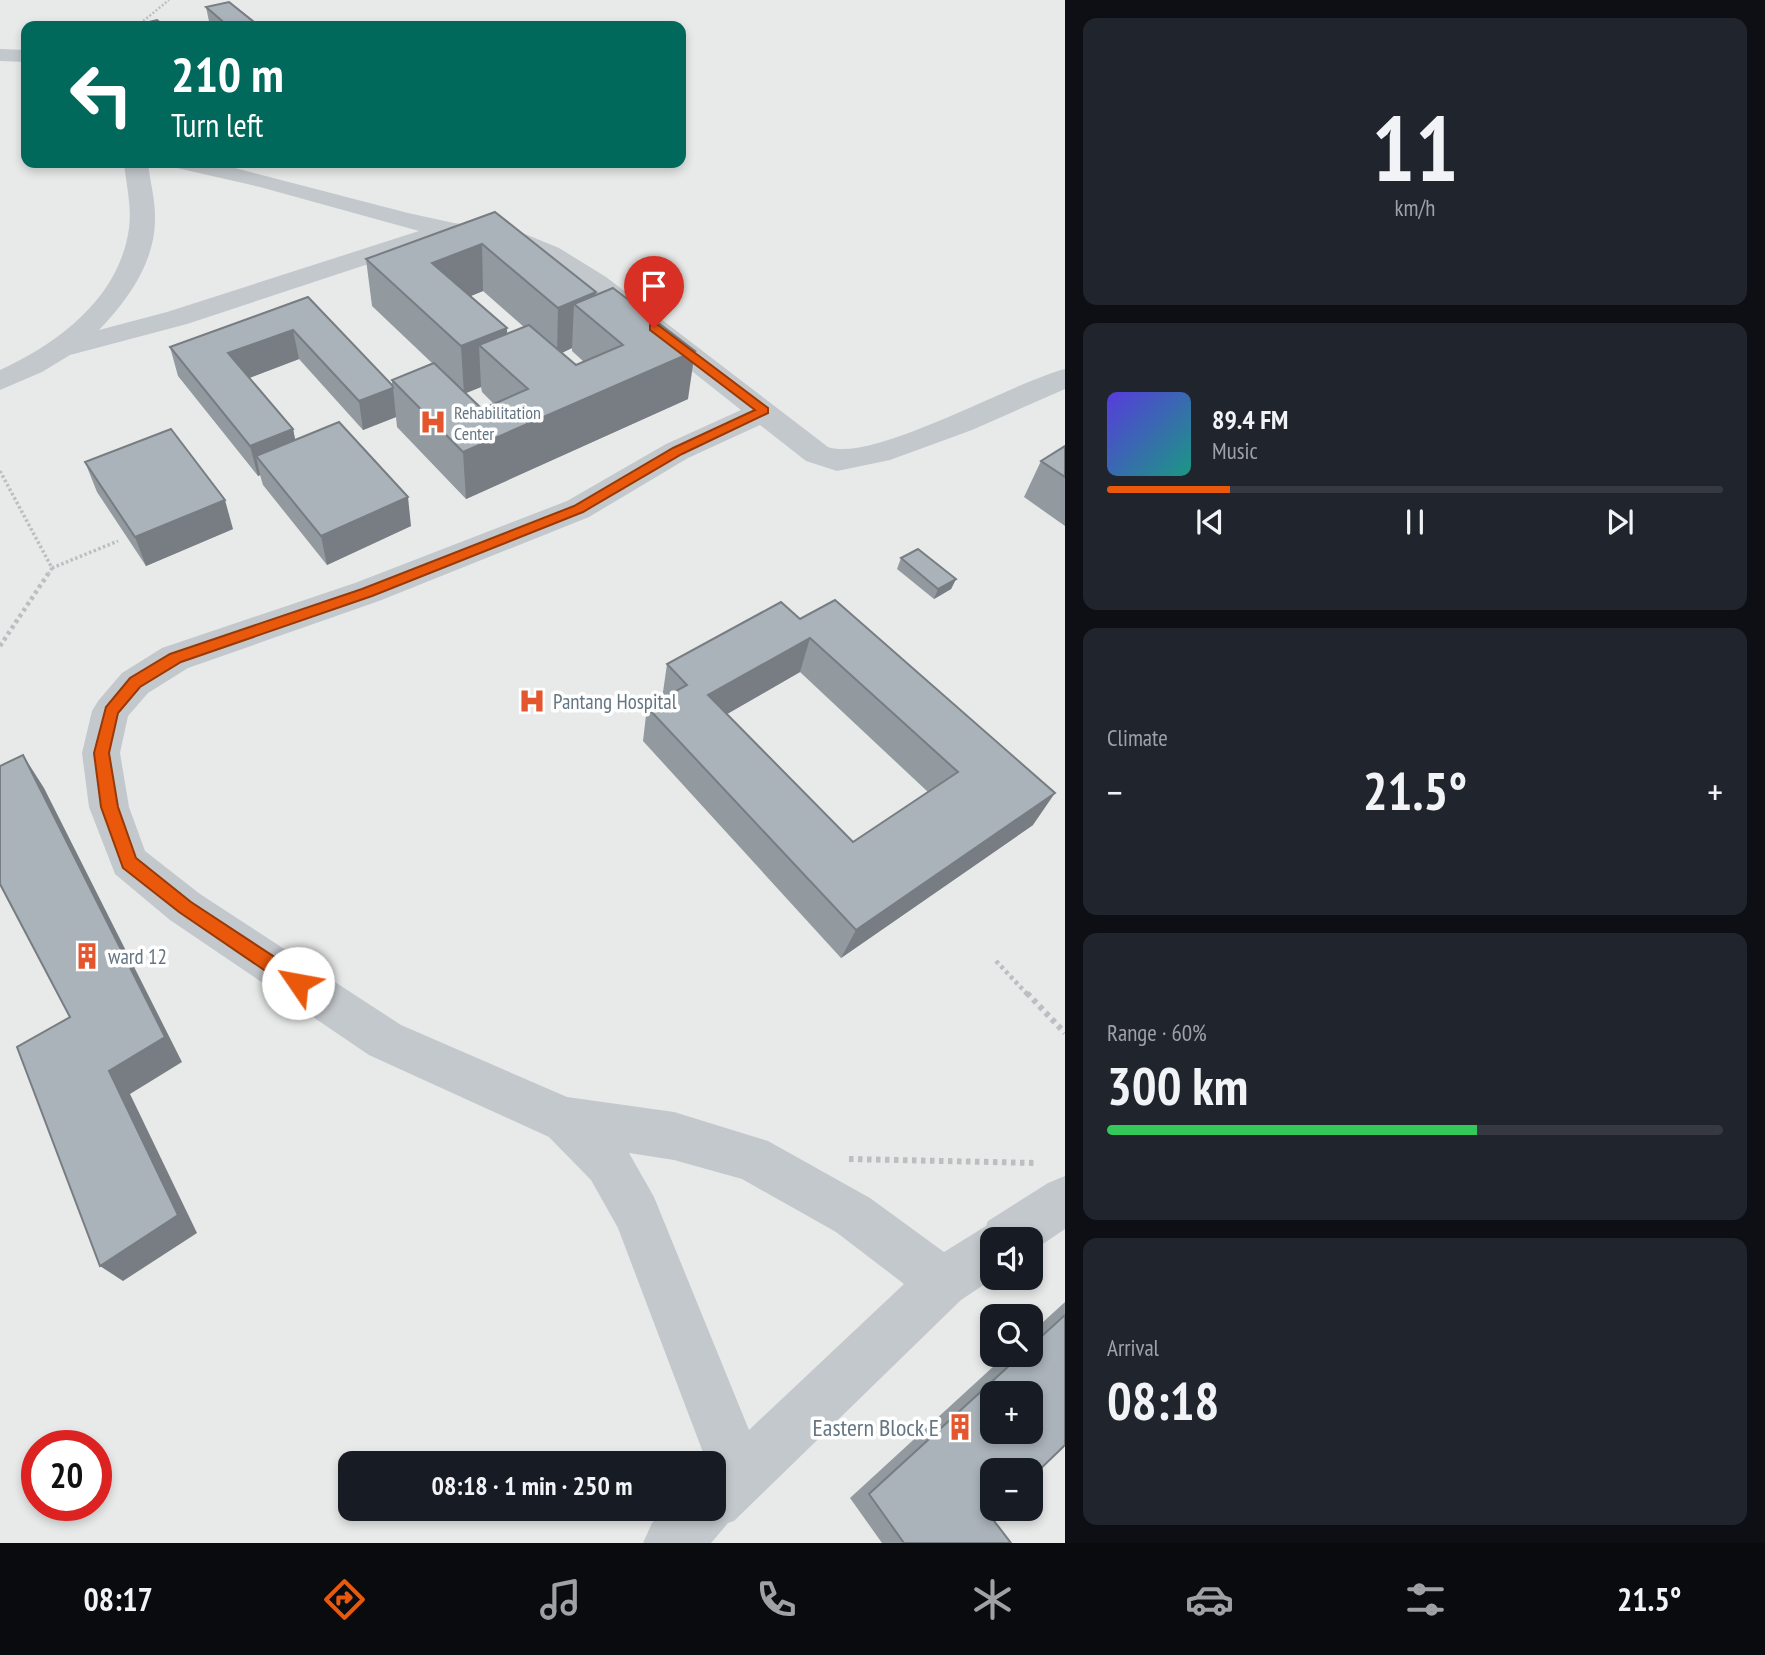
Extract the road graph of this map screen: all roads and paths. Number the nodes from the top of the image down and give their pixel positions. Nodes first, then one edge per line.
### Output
1 (169, 0) edge
2 (143, 21) edge
3 (137, 168) edge
4 (205, 168) edge
5 (454, 231) junction
6 (60, 349) junction
7 (1065, 378) edge
8 (0, 382) edge
9 (764, 411) junction
10 (0, 471) edge
11 (118, 541) edge
12 (52, 568) junction
13 (0, 646) edge
14 (996, 961) dead end
15 (1065, 1032) edge
16 (566, 1121) junction
17 (846, 1159) dead end
18 (1058, 1181) edge
19 (1017, 1227) edge
20 (980, 1257) edge
21 (943, 1282) junction
22 (707, 1451) edge
23 (726, 1489) edge
24 (695, 1521) edge
25 (673, 1543) edge

1 - 2 path
3 - 6 lane
4 - 5 lane
5 - 6 lane
5 - 9 lane
6 - 8 lane
7 - 9 lane
9 - 16 lane
10 - 12 path
11 - 12 path
12 - 13 path
14 - 15 path
16 - 21 lane
16 - 22 lane
17 - 18 path
18 - 19 lane
20 - 21 lane
21 - 23 lane
24 - 25 lane

